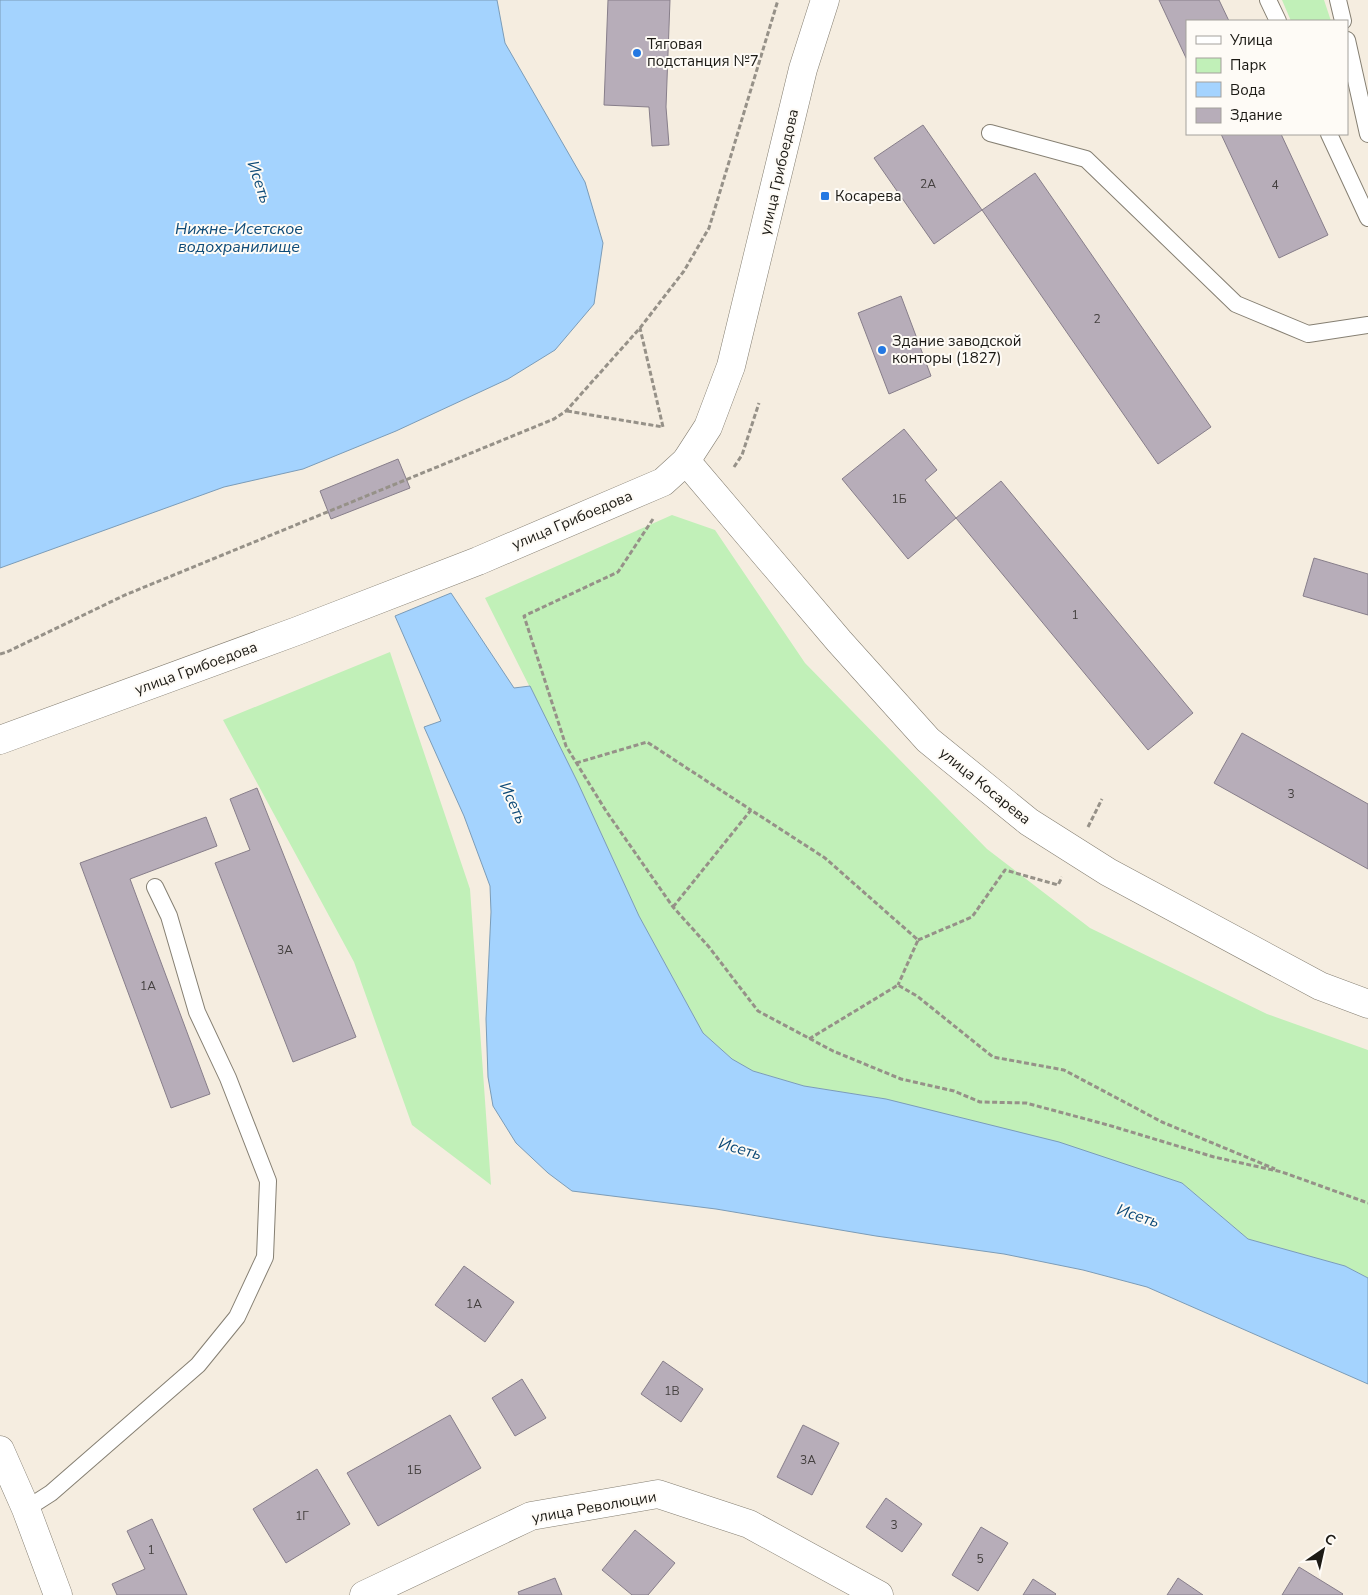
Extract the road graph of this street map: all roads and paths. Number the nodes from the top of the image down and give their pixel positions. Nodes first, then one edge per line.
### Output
1 (778, 0) edge
2 (825, 0) edge
3 (1268, 0) edge
4 (1338, 0) edge
5 (1278, 20) edge
6 (1343, 20) edge
7 (1348, 44) edge
8 (990, 133) dead end
9 (1368, 134) edge
10 (1329, 135) edge
11 (1368, 218) edge
12 (1368, 326) edge
13 (640, 328) junction
14 (759, 403) dead end
15 (566, 411) junction
16 (686, 461) junction
17 (734, 467) dead end
18 (655, 516) dead end
19 (0, 654) edge
20 (0, 740) edge
21 (576, 763) junction
22 (751, 810) junction
23 (1058, 884) dead end
24 (155, 887) dead end
25 (673, 907) junction
26 (918, 940) junction
27 (898, 985) junction
28 (1368, 1004) edge
29 (810, 1039) junction
30 (1282, 1172) junction
31 (1368, 1203) edge
32 (0, 1450) edge
33 (26, 1509) junction
34 (58, 1595) edge
35 (364, 1595) edge
36 (878, 1595) edge

1 - 13 path
2 - 16 street, улица Грибоедова
3 - 5 lane
4 - 6 lane
7 - 9 lane
8 - 12 lane
10 - 11 lane
13 - 15 path
13 - 15 path
14 - 17 path
15 - 19 path
16 - 20 street, улица Грибоедова
16 - 28 street, улица Косарева
18 - 21 path
21 - 22 path
21 - 25 path
22 - 25 path
22 - 26 path
23 - 26 path
24 - 33 lane
25 - 29 path
26 - 27 path
27 - 29 path
27 - 30 path
29 - 30 path
30 - 31 path
32 - 33 street
33 - 34 street
35 - 36 street, улица Революции

